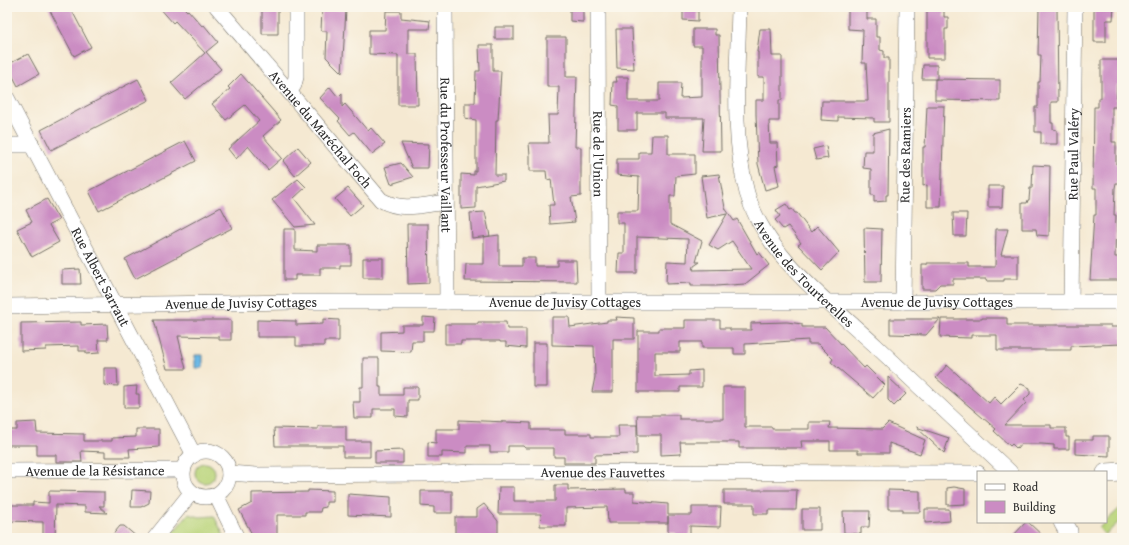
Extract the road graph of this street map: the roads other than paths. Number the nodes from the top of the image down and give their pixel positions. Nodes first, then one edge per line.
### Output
1 (217, 7) edge
2 (296, 7) edge
3 (445, 7) edge
4 (598, 7) edge
5 (739, 7) edge
6 (907, 7) edge
7 (1075, 7) edge
8 (290, 91) junction
9 (7, 98) edge
10 (7, 145) edge
11 (32, 145) junction
12 (446, 202) junction
13 (446, 302) junction
14 (598, 302) junction
15 (829, 302) junction
16 (903, 302) junction
17 (1071, 302) junction
18 (1122, 302) edge
19 (114, 303) junction
20 (7, 306) edge
21 (194, 455) junction
22 (183, 470) junction
23 (7, 471) edge
24 (1009, 471) edge
25 (1122, 472) edge
26 (229, 473) junction
27 (977, 473) edge
28 (1107, 473) edge
29 (191, 493) junction
30 (216, 495) junction
31 (1064, 523) edge
32 (155, 538) edge
33 (237, 538) edge
34 (1068, 538) edge

1 - 8 street, Avenue du Maréchal Foch
2 - 8 street
3 - 12 street, Rue du Professeur Vaillant
4 - 14 street, Rue de l'Union
5 - 15 street, Avenue des Tourterelles
6 - 16 street, Rue des Ramiers
7 - 17 street, Rue Paul Valéry
8 - 12 street, Avenue du Maréchal Foch
9 - 11 street, Rue Albert Sarraut
10 - 11 street
11 - 19 street, Rue Albert Sarraut
12 - 13 street, Rue du Professeur Vaillant
13 - 14 street, Avenue de Juvisy Cottages
13 - 19 street, Avenue de Juvisy Cottages
14 - 15 street, Avenue de Juvisy Cottages
15 - 16 street, Avenue de Juvisy Cottages
15 - 24 street, Avenue des Tourterelles
16 - 17 street, Avenue de Juvisy Cottages
17 - 18 street, Avenue de Juvisy Cottages
19 - 20 street, Avenue de Juvisy Cottages
19 - 21 street, Rue Albert Sarraut
21 - 22 street
21 - 26 street
22 - 23 street, Avenue de la Résistance
22 - 29 street
25 - 28 street
26 - 27 street, Avenue des Fauvettes
26 - 30 street
29 - 30 street
29 - 32 street
30 - 33 street
31 - 34 street

